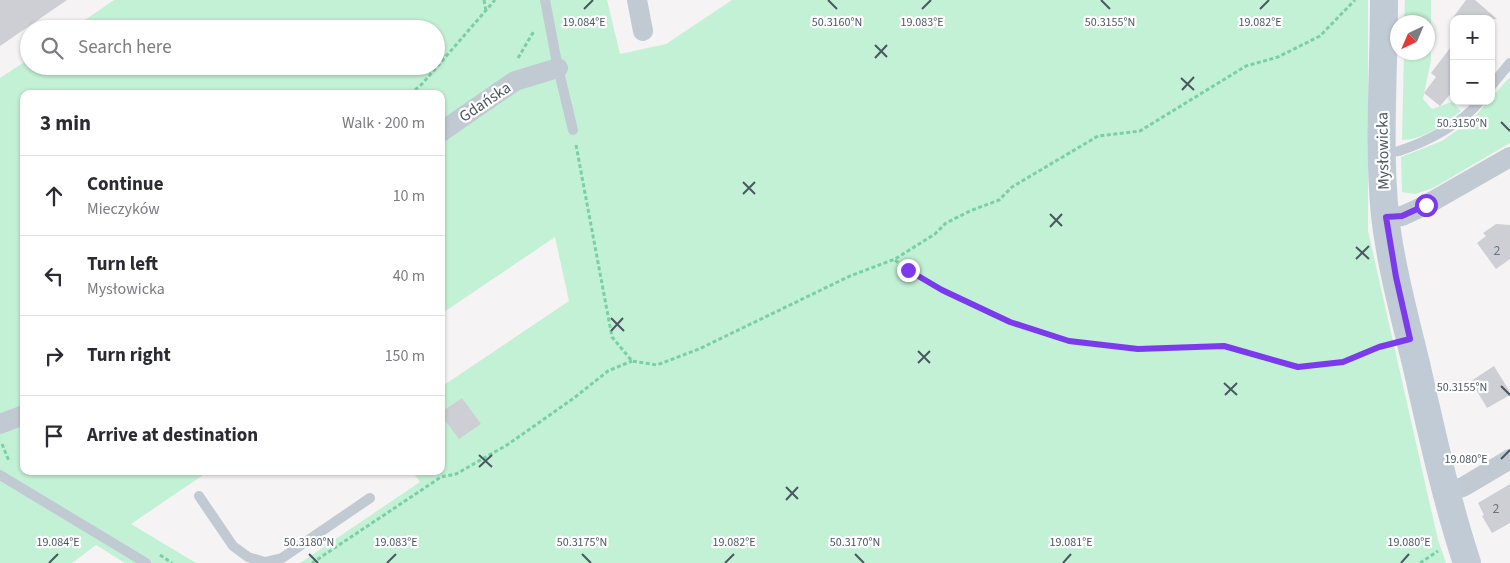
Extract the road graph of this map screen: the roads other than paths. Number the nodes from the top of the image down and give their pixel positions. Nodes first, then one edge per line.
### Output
1 (545, 0) edge
2 (636, 0) edge
3 (1384, 0) edge
4 (643, 31) dead end
5 (1510, 63) edge
6 (558, 68) junction
7 (1495, 81) edge
8 (1477, 105) edge
9 (445, 129) edge
10 (573, 130) road end
11 (1381, 152) junction
12 (1510, 157) edge
13 (1386, 217) junction
14 (20, 416) edge
15 (0, 424) edge
16 (1510, 459) edge
17 (0, 475) edge
18 (1446, 492) junction
19 (199, 496) dead end
20 (370, 498) dead end
21 (252, 561) edge
22 (146, 563) edge
23 (1466, 563) edge

1 - 6 lane
2 - 4 street
3 - 11 street, Mysłowicka
5 - 7 lane
6 - 9 street, Gdańska
6 - 10 lane
8 - 11 lane
11 - 13 street, Mysłowicka
12 - 13 street
13 - 18 street, Mysłowicka
14 - 15 street
16 - 18 street
17 - 22 lane
18 - 23 street, Mysłowicka
19 - 21 lane
20 - 21 lane

